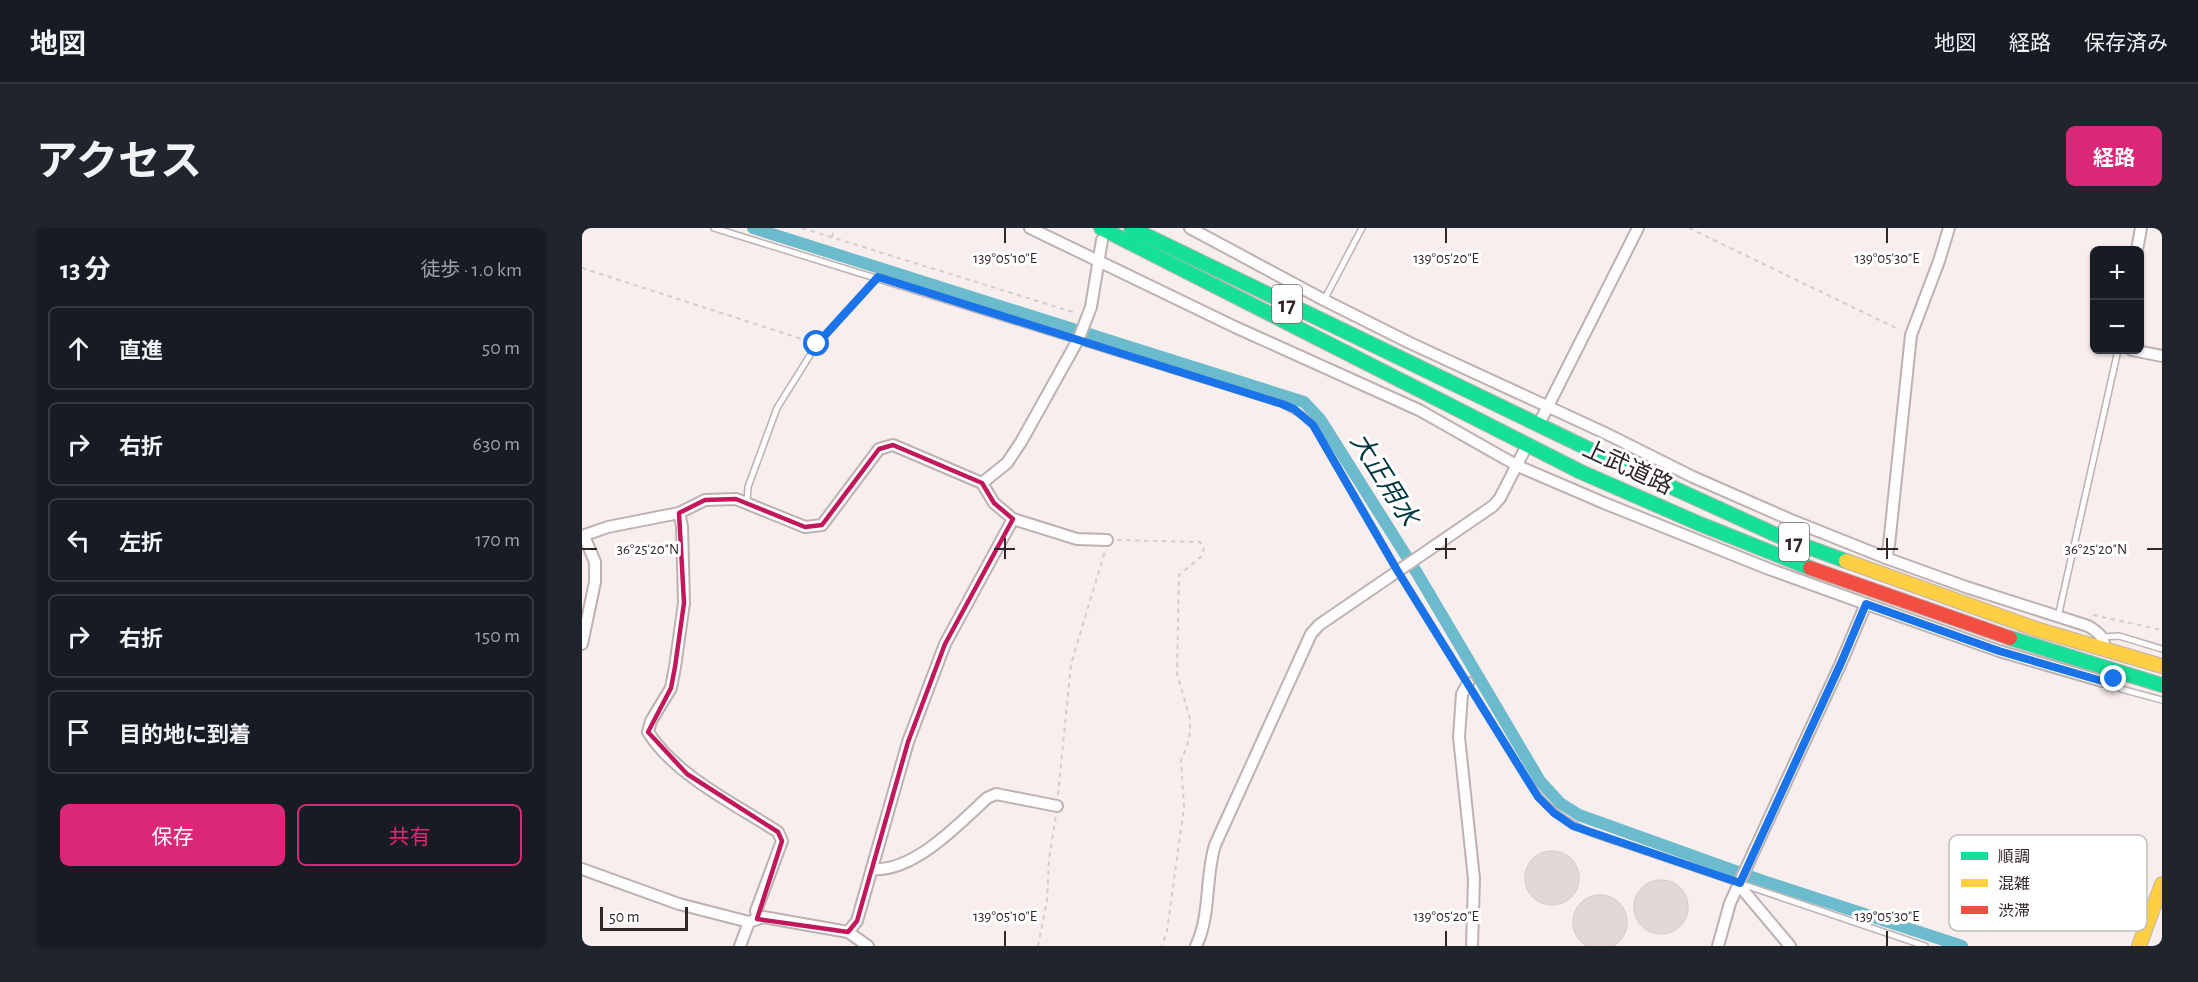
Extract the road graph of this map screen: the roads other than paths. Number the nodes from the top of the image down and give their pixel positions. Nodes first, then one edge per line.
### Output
1 (714, 228) edge
2 (1030, 228) edge
3 (1130, 228) edge
4 (1190, 228) edge
5 (1362, 228) edge
6 (1638, 228) edge
7 (1948, 228) edge
8 (2141, 228) edge
9 (1102, 234) edge
10 (2138, 246) edge
11 (1098, 262) junction
12 (878, 277) junction
13 (1324, 300) junction
14 (1078, 339) junction
15 (2144, 352) edge
16 (2117, 354) edge
17 (2162, 356) edge
18 (1545, 413) junction
19 (1525, 449) dead end
20 (1518, 466) junction
21 (982, 483) junction
22 (747, 503) junction
23 (679, 513) junction
24 (1013, 519) junction
25 (583, 536) edge
26 (1107, 540) road end
27 (1886, 558) junction
28 (1400, 568) junction
29 (1866, 604) junction
30 (2058, 617) junction
31 (2103, 643) junction
32 (582, 644) edge
33 (2162, 649) edge
34 (2162, 666) edge
35 (2116, 675) junction
36 (1468, 683) junction
37 (2162, 685) edge
38 (2162, 700) edge
39 (1057, 806) road end
40 (582, 869) edge
41 (872, 869) junction
42 (1740, 882) junction
43 (2162, 885) edge
44 (753, 921) junction
45 (2147, 925) edge
46 (2145, 931) edge
47 (848, 932) junction
48 (740, 946) edge
49 (868, 946) edge
50 (1196, 946) edge
51 (1472, 946) edge
52 (1718, 946) edge
53 (1790, 946) edge
54 (1925, 946) edge
55 (2139, 946) edge

1 - 12 lane
2 - 11 street
3 - 31 main road, 上武道路 / 17
4 - 13 street
5 - 13 lane
6 - 18 street
7 - 27 street
8 - 10 street
9 - 11 street
9 - 35 main road, 上武道路 / 17
11 - 14 street
11 - 20 street
12 - 14 lane
12 - 22 lane
13 - 18 street
14 - 21 street
14 - 28 lane
15 - 17 street
16 - 30 lane
18 - 27 street
19 - 20 street
20 - 28 street
20 - 29 street
21 - 22 street
21 - 24 street
22 - 23 street
23 - 25 street
23 - 44 street
24 - 26 street
24 - 41 street
25 - 32 street
27 - 30 street
28 - 36 lane
28 - 50 street
29 - 35 street
29 - 42 street
30 - 31 street
31 - 33 lane
31 - 34 main road, 上武道路 / 17
35 - 37 main road, 上武道路 / 17
35 - 38 lane
36 - 42 lane
36 - 51 street
39 - 41 street
40 - 44 street
41 - 47 street
42 - 52 street
42 - 53 street
42 - 54 lane
43 - 45 main road
44 - 47 street
44 - 48 street
46 - 55 main road
47 - 49 street

